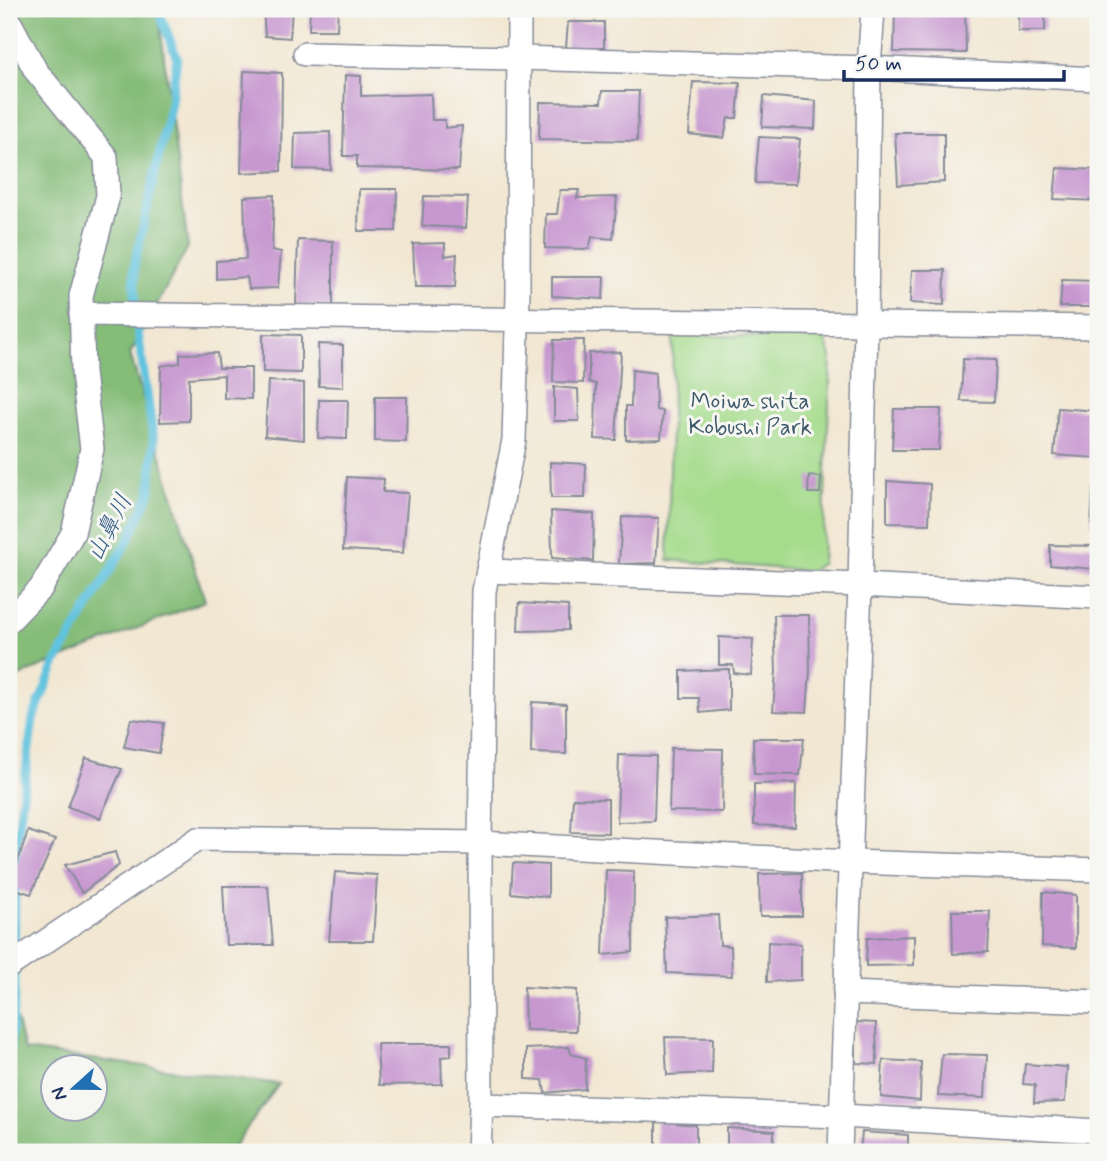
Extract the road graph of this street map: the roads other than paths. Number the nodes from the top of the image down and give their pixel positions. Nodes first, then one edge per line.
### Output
1 (519, 9) edge
2 (873, 9) edge
3 (9, 21) edge
4 (305, 54) dead end
5 (518, 58) junction
6 (869, 68) junction
7 (1098, 79) edge
8 (81, 314) junction
9 (516, 319) junction
10 (866, 323) junction
11 (1098, 327) edge
12 (488, 571) junction
13 (860, 585) junction
14 (1098, 597) edge
15 (9, 621) edge
16 (480, 843) junction
17 (851, 862) junction
18 (1098, 870) edge
19 (9, 966) edge
20 (845, 993) junction
21 (1098, 1002) edge
22 (481, 1105) junction
23 (842, 1115) junction
24 (1098, 1131) edge
25 (479, 1152) edge
26 (840, 1152) edge

1 - 5 street
2 - 6 street
3 - 8 street
4 - 5 street
5 - 6 street
5 - 9 street
6 - 7 street
6 - 10 street
8 - 9 street
8 - 15 street
9 - 10 street
9 - 12 street
10 - 11 street
10 - 13 street
12 - 13 street
12 - 16 street
13 - 14 street
13 - 17 street
16 - 17 street
16 - 19 street
16 - 22 street
17 - 18 street
17 - 20 street
20 - 21 street
20 - 23 street
22 - 23 street
22 - 25 street
23 - 24 street
23 - 26 street

